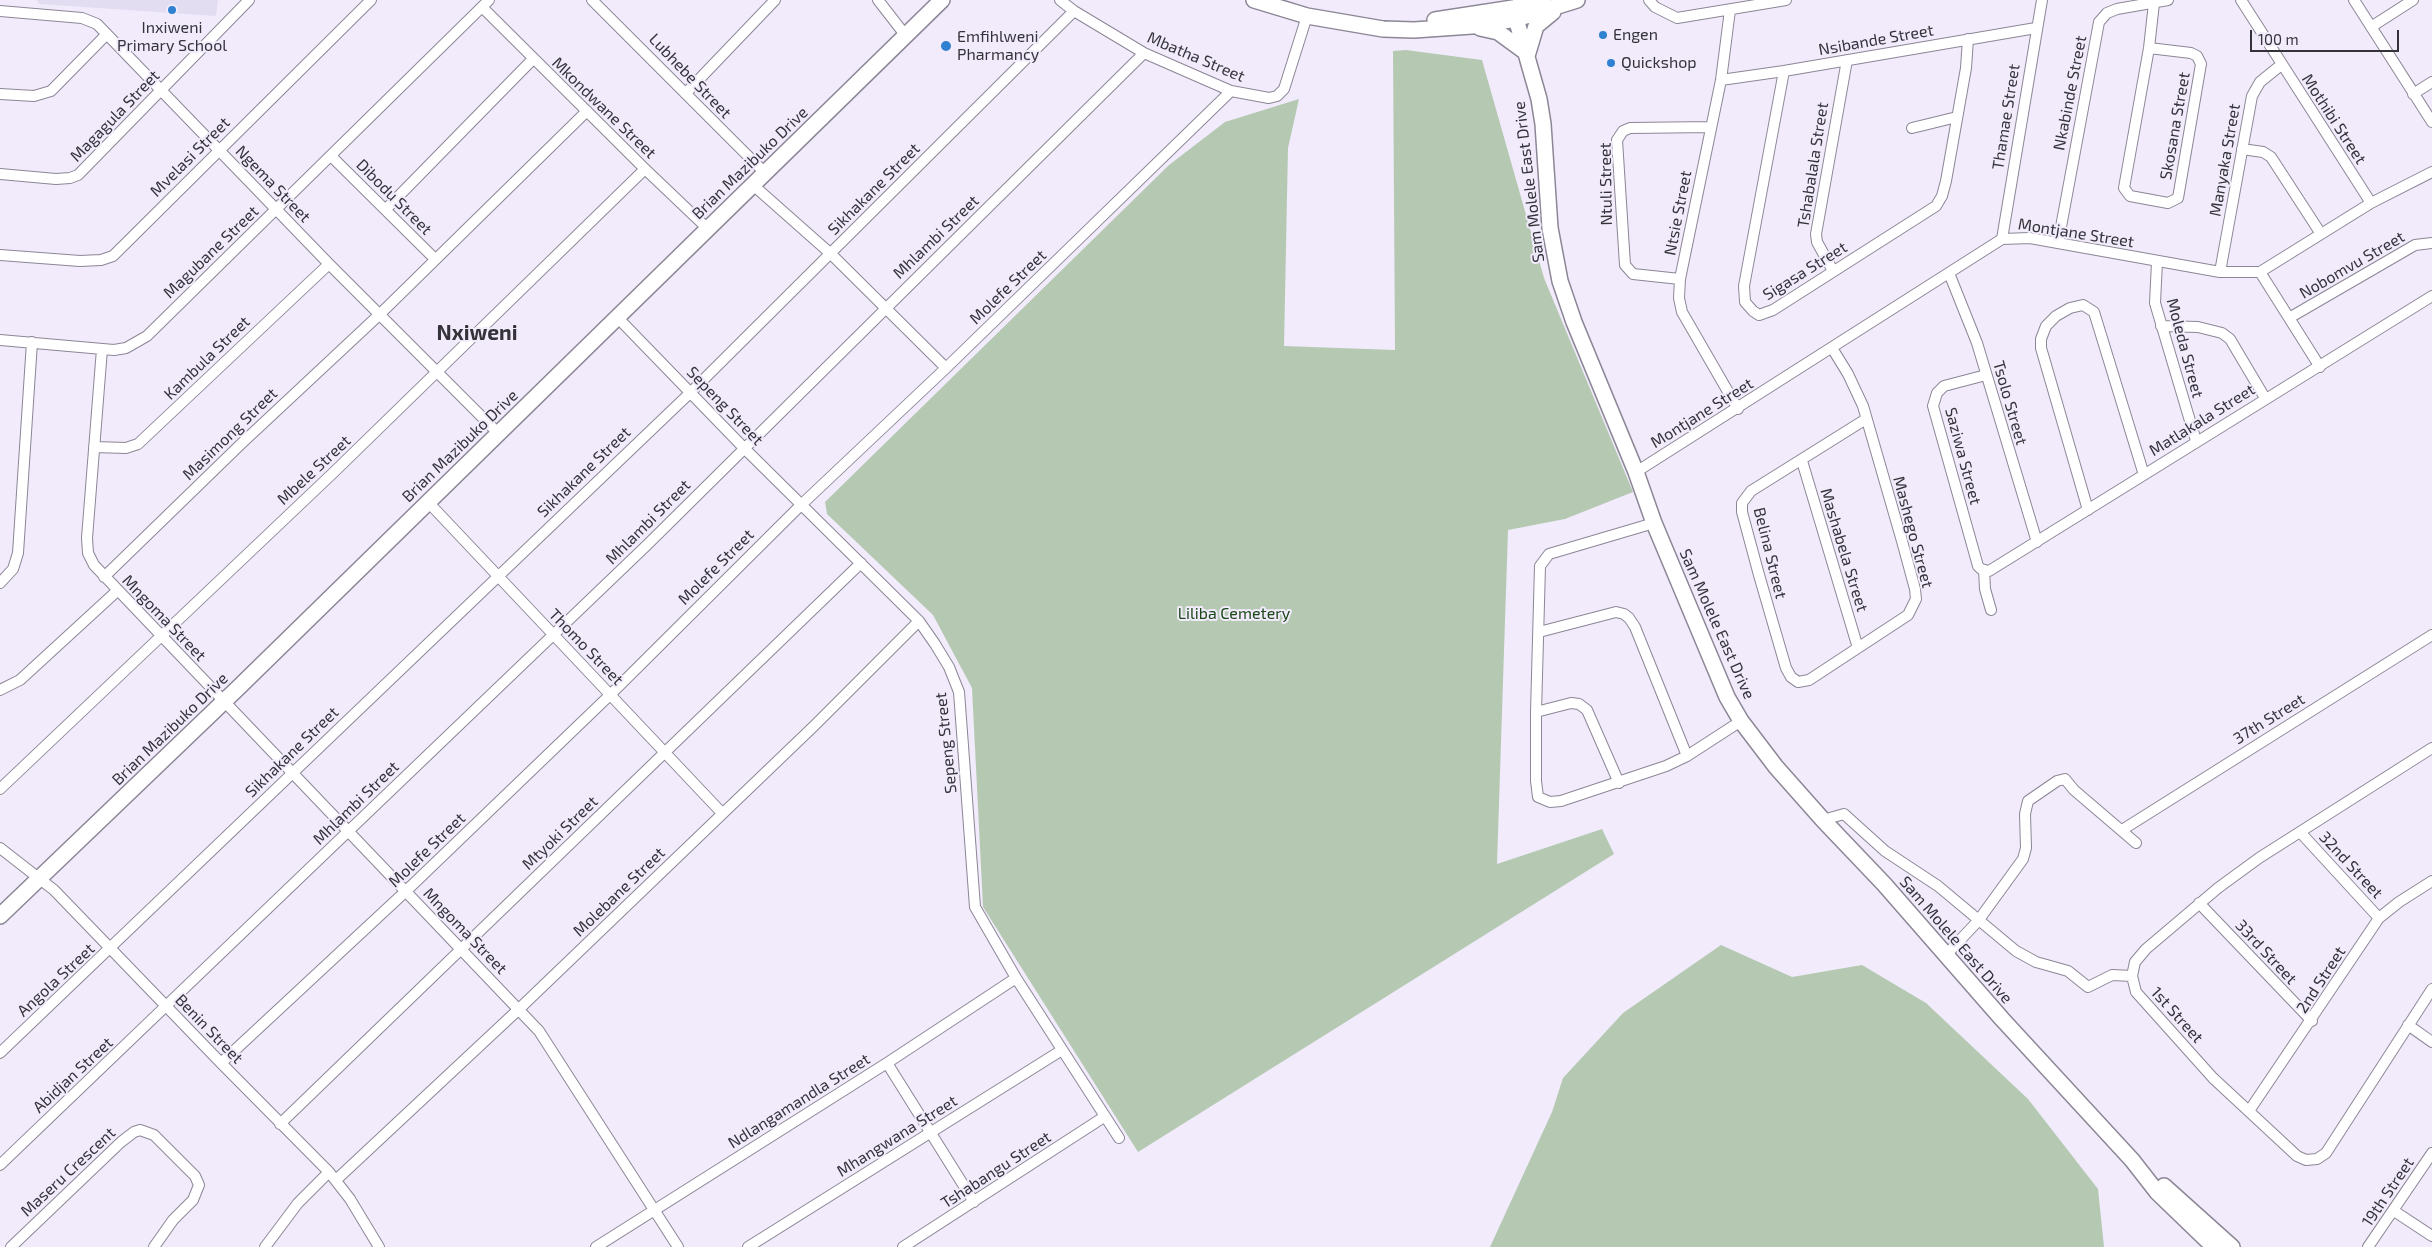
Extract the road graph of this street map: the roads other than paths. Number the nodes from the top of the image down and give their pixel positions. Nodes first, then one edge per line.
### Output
1 (250, 0) edge
2 (370, 0) edge
3 (775, 0) edge
4 (878, 0) edge
5 (942, 0) edge
6 (1060, 0) edge
7 (1254, 0) edge
8 (1543, 0) edge
9 (1577, 0) edge
10 (1649, 0) edge
11 (1786, 0) edge
12 (2042, 0) edge
13 (2168, 0) edge
14 (2241, 0) edge
15 (2354, 0) edge
16 (2413, 0) edge
17 (598, 2) edge
18 (2154, 3) junction
19 (485, 4) edge
20 (1561, 6) junction
21 (1730, 10) junction
22 (0, 11) edge
23 (1074, 11) junction
24 (1515, 13) junction
25 (1307, 16) junction
26 (1361, 24) junction
27 (1472, 26) junction
28 (2371, 27) junction
29 (2036, 28) junction
30 (108, 34) junction
31 (906, 36) junction
32 (1968, 39) junction
33 (2149, 48) junction
34 (1144, 53) junction
35 (1525, 55) junction
36 (533, 59) junction
37 (1847, 60) junction
38 (2281, 65) junction
39 (1784, 71) junction
40 (1721, 80) junction
41 (2432, 82) edge
42 (162, 89) junction
43 (1231, 91) junction
44 (686, 93) junction
45 (0, 94) edge
46 (2413, 94) junction
47 (587, 111) junction
48 (1957, 117) junction
49 (2432, 122) edge
50 (1711, 127) junction
51 (1912, 128) dead end
52 (2242, 149) junction
53 (218, 150) junction
54 (332, 156) junction
55 (645, 169) junction
56 (2432, 172) edge
57 (765, 173) junction
58 (0, 174) edge
59 (753, 185) junction
60 (2371, 203) junction
61 (278, 208) junction
62 (386, 209) junction
63 (707, 228) junction
64 (2321, 234) junction
65 (2002, 239) junction
66 (2058, 243) junction
67 (2432, 243) edge
68 (830, 254) junction
69 (0, 255) edge
70 (435, 259) junction
71 (2157, 262) junction
72 (329, 264) junction
73 (1833, 271) junction
74 (2220, 272) junction
75 (2260, 272) junction
76 (1949, 273) junction
77 (1680, 279) junction
78 (2432, 296) edge
79 (886, 307) junction
80 (379, 315) junction
81 (617, 317) junction
82 (2289, 318) junction
83 (2161, 326) junction
84 (0, 340) edge
85 (32, 342) junction
86 (1832, 348) junction
87 (102, 349) junction
88 (2320, 367) junction
89 (946, 368) junction
90 (438, 372) junction
91 (1986, 375) junction
92 (691, 392) junction
93 (2265, 398) junction
94 (1738, 408) junction
95 (1866, 419) junction
96 (499, 434) junction
97 (2196, 441) junction
98 (94, 447) junction
99 (744, 448) junction
100 (1802, 461) junction
101 (1636, 472) junction
102 (2144, 475) junction
103 (428, 502) junction
104 (800, 505) junction
105 (2088, 510) junction
106 (1654, 523) junction
107 (2037, 542) junction
108 (861, 563) junction
109 (1987, 570) junction
110 (498, 575) junction
111 (104, 577) junction
112 (0, 583) edge
113 (116, 591) junction
114 (1990, 610) dead end
115 (919, 621) junction
116 (1539, 632) junction
117 (554, 634) junction
118 (2432, 635) edge
119 (160, 636) junction
120 (1858, 648) junction
121 (1809, 680) joint
122 (0, 690) edge
123 (611, 694) junction
124 (224, 701) junction
125 (1536, 712) junction
126 (1741, 721) junction
127 (2432, 748) edge
128 (665, 753) junction
129 (1687, 756) junction
130 (293, 772) junction
131 (1619, 783) junction
132 (0, 788) edge
133 (722, 813) junction
134 (1823, 820) junction
135 (2122, 830) junction
136 (347, 832) junction
137 (2300, 832) junction
138 (2136, 842) dead end
139 (0, 848) edge
140 (40, 877) junction
141 (2432, 881) edge
142 (406, 892) junction
143 (2199, 903) junction
144 (0, 916) edge
145 (2380, 918) junction
146 (1978, 921) junction
147 (460, 948) junction
148 (110, 949) junction
149 (1946, 956) junction
150 (2132, 976) junction
151 (1016, 978) junction
152 (2432, 989) edge
153 (167, 1007) junction
154 (519, 1009) junction
155 (2312, 1022) junction
156 (2408, 1025) junction
157 (2432, 1042) edge
158 (1062, 1050) junction
159 (0, 1053) edge
160 (220, 1063) junction
161 (887, 1064) junction
162 (2249, 1111) junction
163 (1104, 1117) junction
164 (280, 1124) junction
165 (930, 1133) junction
166 (1119, 1138) dead end
167 (2432, 1153) edge
168 (2132, 1160) junction
169 (0, 1165) edge
170 (333, 1176) junction
171 (974, 1202) junction
172 (654, 1211) junction
173 (2394, 1211) junction
174 (2432, 1236) edge
175 (11, 1247) edge
176 (154, 1247) edge
177 (265, 1247) edge
178 (379, 1247) edge
179 (596, 1247) edge
180 (678, 1247) edge
181 (748, 1247) edge
182 (904, 1247) edge
183 (2214, 1247) edge
184 (2232, 1247) edge
185 (2368, 1247) edge

1 - 42 street, Magagula Street
2 - 53 street, Mvelasi Street
3 - 44 street
4 - 31 street
5 - 31 street, Brian Mazibuko Drive
6 - 23 street, Mbatha Street
7 - 25 street
8 - 24 street
9 - 20 street
10 - 21 street
11 - 21 street
12 - 29 street, Thamae Street
13 - 18 street, Nkabinde Street
14 - 38 street, Mothibi Street
15 - 28 street
16 - 28 street
17 - 44 street, Lubhebe Street
18 - 33 street, Skosana Street
18 - 66 street, Nkabinde Street
19 - 36 street, Mkondwane Street
19 - 54 street, Magubane Street
20 - 24 street
20 - 35 street
21 - 40 street, Ntsie Street
22 - 30 street, Ngema Street
23 - 34 street, Mbatha Street
23 - 68 street, Sikhakane Street
24 - 26 street
24 - 27 street
24 - 35 street, Sam Molele East Drive
25 - 26 street
25 - 43 street, Mbatha Street
26 - 27 street
27 - 35 street
28 - 46 street
29 - 32 street, Nsibande Street
29 - 65 street, Thamae Street
30 - 42 street, Ngema Street
30 - 45 street
31 - 57 street, Brian Mazibuko Drive
32 - 37 street, Nsibande Street
32 - 48 street, Sigasa Street
33 - 33 street, Skosana Street
34 - 43 street, Mbatha Street
34 - 79 street, Mhlambi Street
35 - 101 street, Sam Molele East Drive
36 - 47 street, Mkondwane Street
36 - 62 street
37 - 39 street, Nsibande Street
37 - 73 street, Tshabalala Street
38 - 52 street, Manyaka Street
38 - 60 street, Mothibi Street
39 - 40 street, Nsibande Street
39 - 73 street, Sigasa Street
40 - 50 street, Ntsie Street
41 - 46 street
42 - 53 street, Ngema Street
42 - 58 street, Magagula Street
43 - 89 street, Molefe Street
44 - 57 street, Lubhebe Street
46 - 49 street
47 - 55 street, Mkondwane Street
47 - 70 street, Masimong Street
48 - 51 street
48 - 73 street, Sigasa Street
50 - 77 street, Ntsie Street
50 - 77 street, Ntuli Street
52 - 64 street
52 - 74 street, Manyaka Street
53 - 61 street, Ngema Street
53 - 69 street, Mvelasi Street
54 - 61 street, Magubane Street
54 - 62 street, Dibodu Street
55 - 63 street, Mkondwane Street
55 - 90 street, Mbele Street
56 - 60 street
57 - 59 street, Brian Mazibuko Drive
59 - 63 street, Brian Mazibuko Drive
59 - 68 street
60 - 64 street
61 - 72 street, Ngema Street
61 - 87 street, Magubane Street
62 - 70 street, Dibodu Street
63 - 81 street, Brian Mazibuko Drive
64 - 75 street
65 - 66 street, Montjane Street
65 - 76 street, Montjane Street
66 - 71 street, Montjane Street
67 - 82 street, Nobomvu Street
68 - 79 street
68 - 92 street, Sikhakane Street
70 - 80 street, Masimong Street
71 - 74 street, Montjane Street
71 - 83 street, Moleda Street
72 - 80 street, Ngema Street
72 - 98 street, Kambula Street
74 - 75 street, Montjane Street
75 - 82 street
76 - 86 street, Montjane Street
76 - 91 street, Tsolo Street
77 - 94 street, Ntsie Street
78 - 88 street, Matlakala Street
79 - 89 street
79 - 99 street, Mhlambi Street
80 - 90 street, Ngema Street
80 - 111 street, Masimong Street
81 - 92 street, Sepeng Street
81 - 96 street, Brian Mazibuko Drive
82 - 88 street
83 - 93 street
83 - 97 street, Moleda Street
84 - 85 street, Magubane Street
85 - 87 street, Magubane Street
85 - 112 street
86 - 94 street, Montjane Street
86 - 95 street, Mashego Street
87 - 98 street, Mngoma Street
88 - 93 street, Matlakala Street
89 - 104 street, Molefe Street
90 - 96 street, Ngema Street
90 - 119 street, Mbele Street
91 - 107 street, Tsolo Street
91 - 109 street, Saziwa Street
92 - 99 street, Sepeng Street
92 - 110 street, Sikhakane Street
93 - 97 street, Matlakala Street
94 - 101 street, Montjane Street
95 - 100 street, Belina Street
95 - 120 street, Mashego Street
96 - 103 street, Brian Mazibuko Drive
97 - 102 street, Matlakala Street
98 - 111 street, Mngoma Street
99 - 104 street, Sepeng Street
99 - 117 street, Mhlambi Street
100 - 120 street, Mashabela Street
100 - 121 street, Belina Street
101 - 106 street, Sam Molele East Drive
102 - 105 street, Matlakala Street
102 - 105 street
103 - 110 street, Thomo Street
103 - 124 street, Brian Mazibuko Drive
104 - 108 street, Sepeng Street
104 - 123 street, Molefe Street
105 - 107 street, Matlakala Street
106 - 116 street
106 - 126 street, Sam Molele East Drive
107 - 109 street, Matlakala Street
108 - 115 street, Sepeng Street
108 - 128 street, Mtyoki Street
109 - 114 street
110 - 117 street, Thomo Street
110 - 130 street, Sikhakane Street
111 - 113 street, Mngoma Street
113 - 119 street, Mngoma Street
113 - 122 street
115 - 133 street, Molebane Street
115 - 151 street, Sepeng Street
116 - 125 street
116 - 129 street
117 - 123 street, Thomo Street
117 - 136 street, Mhlambi Street
118 - 135 street, 37th Street
119 - 124 street, Mngoma Street
119 - 132 street, Mbele Street
120 - 121 street, Mashego Street
123 - 128 street, Thomo Street
123 - 142 street, Molefe Street
124 - 130 street, Mngoma Street
124 - 140 street, Brian Mazibuko Drive
125 - 131 street
125 - 131 street
126 - 129 street
126 - 134 street, Sam Molele East Drive
127 - 137 street
128 - 133 street, Thomo Street
128 - 147 street, Mtyoki Street
129 - 131 street
130 - 136 street, Mngoma Street
130 - 148 street, Sikhakane Street
133 - 154 street, Molebane Street
134 - 146 street
134 - 149 street, Sam Molele East Drive
135 - 138 street
135 - 146 street
136 - 142 street, Mngoma Street
136 - 153 street, Mhlambi Street
137 - 143 street
137 - 145 street, 32nd Street
139 - 140 street, Benin Street
140 - 144 street, Brian Mazibuko Drive
140 - 148 street, Benin Street
141 - 145 street, 2nd Street
142 - 147 street, Mngoma Street
142 - 160 street, Molefe Street
143 - 150 street
143 - 155 street, 33rd Street
145 - 155 street, 2nd Street
146 - 149 street
146 - 150 street
147 - 154 street, Mngoma Street
147 - 164 street, Mtyoki Street
148 - 153 street, Benin Street
148 - 159 street, Angola Street
149 - 168 street, Sam Molele East Drive
150 - 162 street, 1st Street
151 - 158 street, Sepeng Street
151 - 161 street, Ndlangamandla Street
152 - 156 street, 1st Street
153 - 160 street, Benin Street
153 - 169 street, Abidjan Street
154 - 170 street, Molebane Street
154 - 172 street, Mngoma Street
155 - 162 street, 2nd Street
156 - 157 street
156 - 162 street, 1st Street
158 - 163 street, Sepeng Street
158 - 165 street, Mhangwana Street
160 - 164 street, Benin Street
161 - 165 street
161 - 172 street, Ndlangamandla Street
163 - 166 street, Sepeng Street
163 - 171 street, Tshabangu Street
164 - 170 street, Benin Street
165 - 171 street
165 - 181 street, Mhangwana Street
167 - 173 street, 19th Street
168 - 183 street, Sam Molele East Drive
168 - 184 street, Sam Molele East Drive
170 - 177 street, Molebane Street
170 - 178 street, Benin Street
171 - 182 street, Tshabangu Street
172 - 179 street, Ndlangamandla Street
172 - 180 street, Mngoma Street
173 - 174 street
173 - 185 street, 19th Street
175 - 176 street, Maseru Crescent

